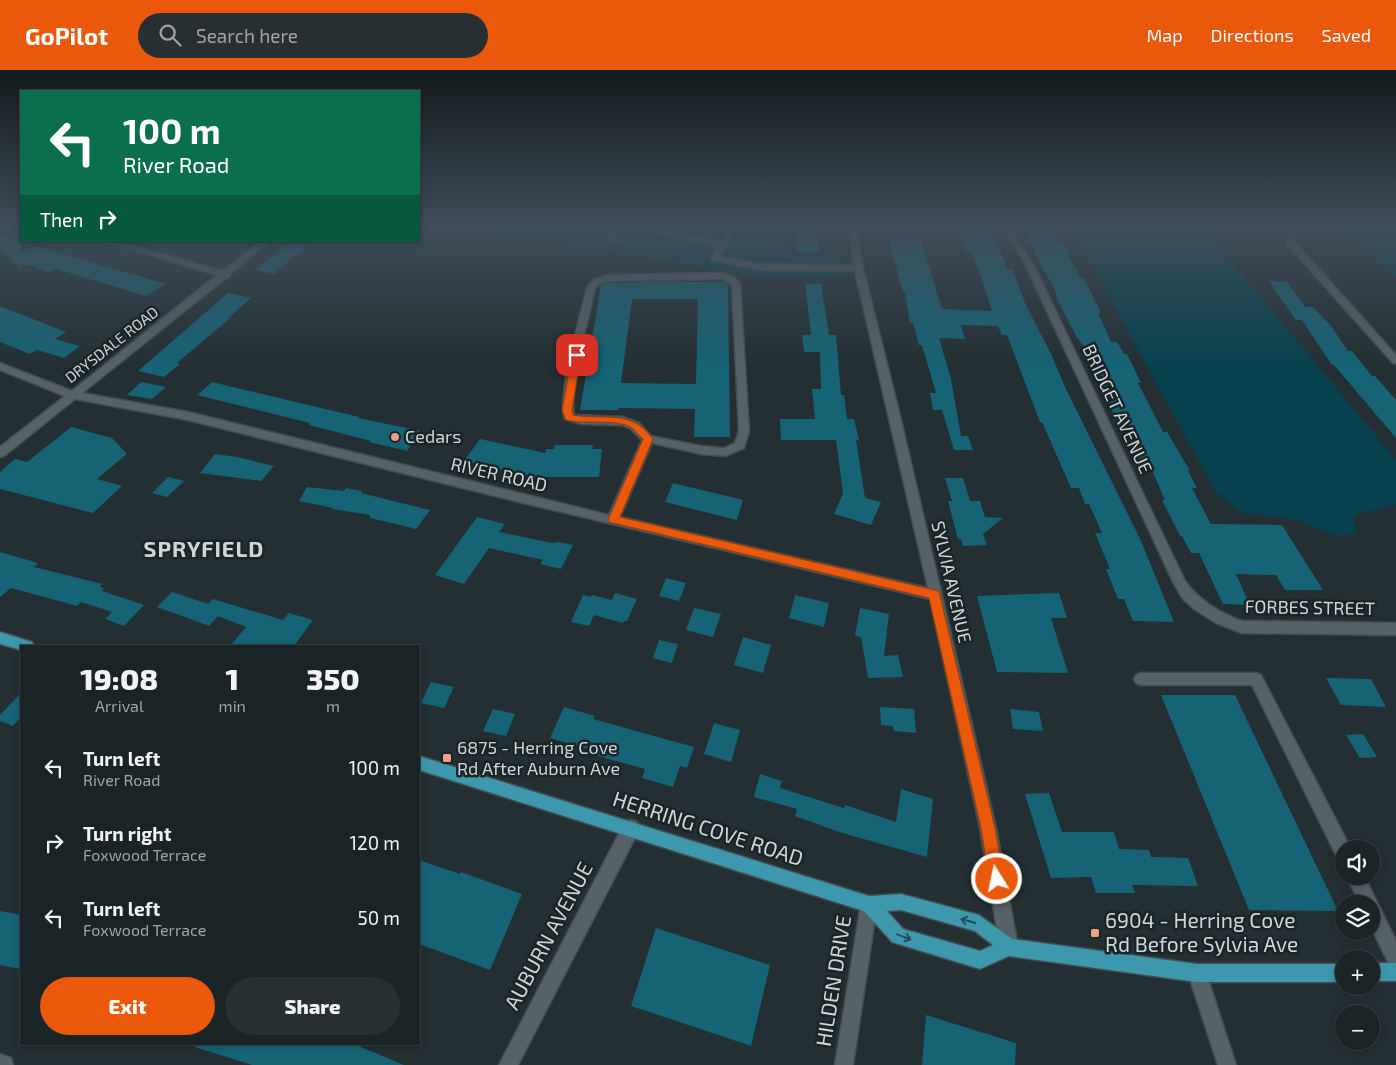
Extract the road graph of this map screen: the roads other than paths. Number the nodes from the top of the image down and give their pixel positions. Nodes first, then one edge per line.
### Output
1 (217, 272) edge
2 (229, 272) edge
3 (860, 272) edge
4 (1033, 272) edge
5 (1317, 272) edge
6 (226, 275) junction
7 (1396, 361) edge
8 (0, 366) edge
9 (72, 395) junction
10 (648, 439) junction
11 (0, 453) edge
12 (613, 520) junction
13 (934, 595) junction
14 (1199, 605) joint
15 (1396, 629) edge
16 (0, 638) edge
17 (23, 645) edge
18 (1141, 679) dead end
19 (420, 763) edge
20 (631, 828) junction
21 (1337, 840) edge
22 (869, 904) junction
23 (1380, 927) edge
24 (1009, 947) junction
25 (1396, 960) edge
26 (1197, 972) junction
27 (1380, 972) edge
28 (1396, 972) edge
29 (1335, 973) edge
30 (0, 1063) edge
31 (4, 1065) edge
32 (508, 1065) edge
33 (844, 1065) edge
34 (1227, 1065) edge

1 - 6 street
2 - 6 street, DRYSDALE ROAD
3 - 13 street, SYLVIA AVENUE
4 - 14 street, BRIDGET AVENUE
5 - 7 street
6 - 9 street, DRYSDALE ROAD
8 - 9 street, RIVER ROAD
9 - 11 street, DRYSDALE ROAD
9 - 12 street, RIVER ROAD
10 - 10 street
10 - 12 street
12 - 13 street, RIVER ROAD
13 - 24 street, SYLVIA AVENUE
14 - 15 street, FORBES STREET
16 - 17 main road
18 - 21 street
19 - 20 main road, HERRING COVE ROAD
20 - 22 main road, HERRING COVE ROAD
20 - 32 street, AUBURN AVENUE
24 -> 22 main road, HERRING COVE ROAD
22 -> 24 main road
22 - 33 street, HILDEN DRIVE
23 - 25 street
24 - 26 main road, HERRING COVE ROAD
26 - 29 main road, HERRING COVE ROAD
26 - 34 street
27 - 28 main road
30 - 31 street

